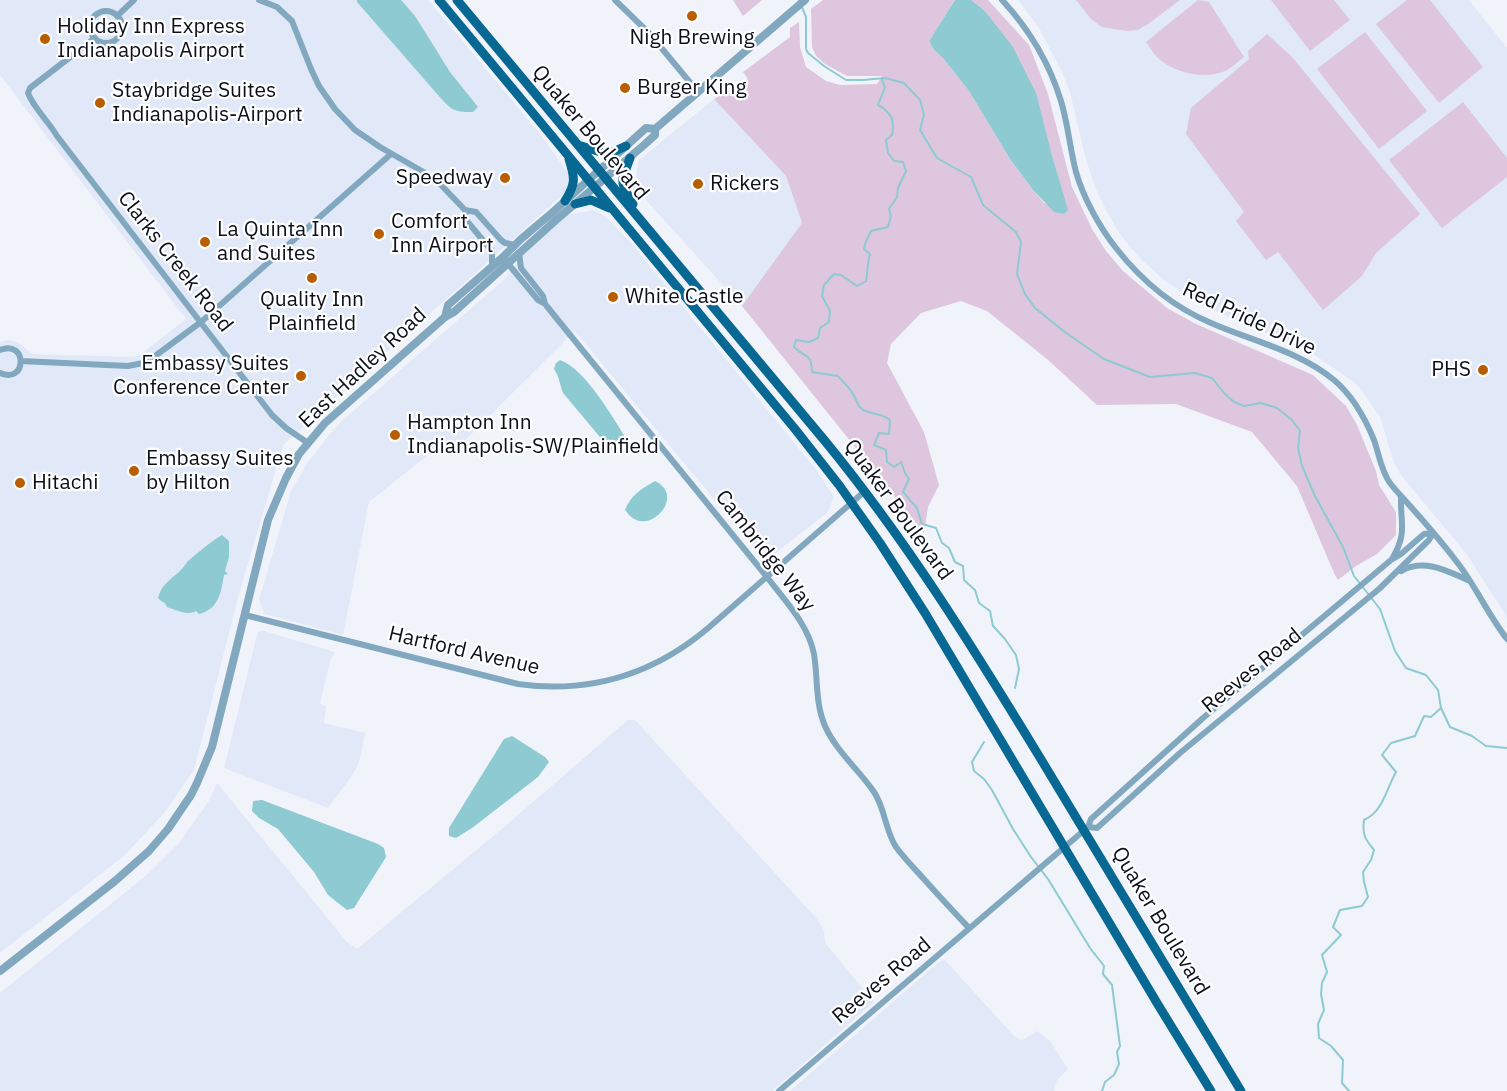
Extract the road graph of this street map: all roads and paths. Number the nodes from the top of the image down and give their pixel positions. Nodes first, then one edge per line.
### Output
1 (134, 0) edge
2 (259, 0) edge
3 (439, 0) edge
4 (457, 0) edge
5 (615, 0) edge
6 (805, 0) edge
7 (1002, 0) edge
8 (117, 16) junction
9 (95, 38) junction
10 (698, 92) junction
11 (655, 129) junction
12 (578, 145) junction
13 (626, 146) junction
14 (567, 153) junction
15 (391, 154) junction
16 (630, 158) junction
17 (598, 170) junction
18 (605, 178) junction
19 (591, 183) junction
20 (565, 201) junction
21 (575, 204) junction
22 (465, 210) junction
23 (616, 212) junction
24 (644, 225) junction
25 (515, 245) junction
26 (519, 253) junction
27 (506, 260) junction
28 (492, 267) junction
29 (545, 304) junction
30 (445, 316) junction
31 (201, 322) junction
32 (0, 350) edge
33 (21, 362) junction
34 (0, 373) edge
35 (308, 443) junction
36 (865, 491) junction
37 (1401, 496) junction
38 (851, 503) junction
39 (1433, 533) junction
40 (1391, 560) junction
41 (1392, 576) junction
42 (767, 577) junction
43 (1470, 581) junction
44 (245, 615) junction
45 (1507, 639) edge
46 (1086, 828) junction
47 (1064, 846) junction
48 (969, 928) junction
49 (0, 971) edge
50 (779, 1091) edge
51 (1211, 1091) edge
52 (1241, 1091) edge

1 - 8 street
2 - 15 street
3 - 14 main road, Quaker Boulevard
4 - 12 main road, Quaker Boulevard
5 - 10 street
6 - 10 street, East Hadley Road
7 - 37 street, Red Pride Drive
8 - 9 street
8 - 9 street
9 - 31 street, Clarks Creek Road
10 - 11 street, East Hadley Road
11 - 13 street, East Hadley Road
11 - 16 street, East Hadley Road
12 - 13 main road
12 - 17 main road, Quaker Boulevard
13 - 17 street, East Hadley Road
14 - 19 main road, Quaker Boulevard
14 - 20 main road
15 - 22 street
15 - 31 street
16 - 18 street, East Hadley Road
16 - 24 main road
17 - 18 main road, Quaker Boulevard
17 - 19 street, East Hadley Road
18 - 19 street, East Hadley Road
18 - 24 main road, Quaker Boulevard
19 - 20 street, East Hadley Road
19 - 21 street, East Hadley Road
19 - 23 main road, Quaker Boulevard
20 - 25 street, East Hadley Road
21 - 23 main road
21 - 26 street, East Hadley Road
22 - 25 street
22 - 28 street
23 - 38 main road, Quaker Boulevard
24 - 36 main road, Quaker Boulevard
25 - 27 street, East Hadley Road
26 - 27 street, East Hadley Road
26 - 29 street, Cambridge Way
27 - 28 street, East Hadley Road
27 - 29 street, Cambridge Way
27 - 30 street, East Hadley Road
28 - 30 street, East Hadley Road
29 - 42 street, Cambridge Way
30 - 35 street, East Hadley Road
31 - 33 street
31 - 35 street, Clarks Creek Road
32 - 33 street
33 - 34 street
35 - 44 street, East Hadley Road
36 - 38 street, Hartford Avenue
36 - 46 main road, Quaker Boulevard
37 - 39 street, Red Pride Drive
37 - 40 street
38 - 42 street, Hartford Avenue
38 - 47 main road, Quaker Boulevard
39 - 40 street, Reeves Road
39 - 41 street, Reeves Road
39 - 43 street
40 - 46 street, Reeves Road
41 - 43 street
41 - 46 street, Reeves Road
42 - 44 street, Hartford Avenue
42 - 48 street, Cambridge Way
43 - 45 street
44 - 49 street, East Hadley Road
46 - 47 street, Reeves Road
46 - 52 main road, Quaker Boulevard
47 - 48 street, Reeves Road
47 - 51 main road, Quaker Boulevard
48 - 50 street, Reeves Road

